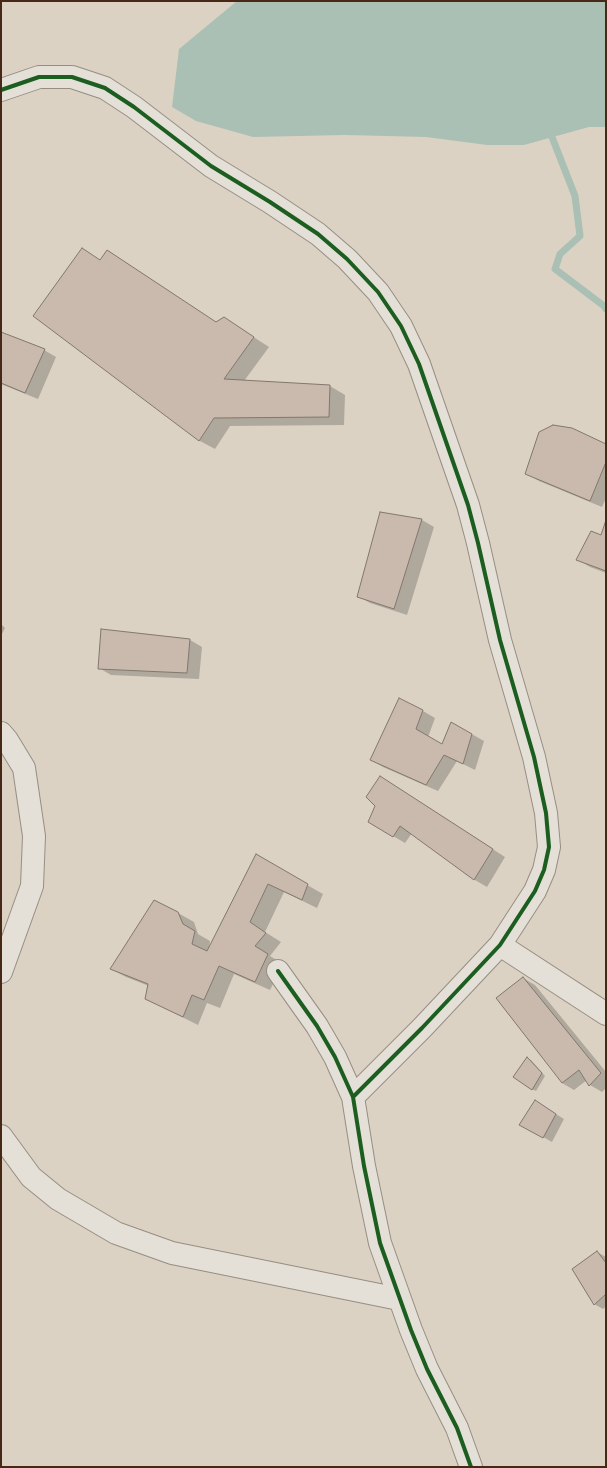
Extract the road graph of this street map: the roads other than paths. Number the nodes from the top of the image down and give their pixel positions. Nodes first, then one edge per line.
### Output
1 (1, 90) edge
2 (1, 733) edge
3 (500, 945) junction
4 (278, 971) dead end
5 (1, 972) edge
6 (606, 1014) edge
7 (353, 1097) junction
8 (1, 1136) edge
9 (399, 1299) junction
10 (472, 1467) edge

1 - 3 street
2 - 5 street
3 - 6 street
3 - 7 street
4 - 7 street
7 - 9 street
8 - 9 street
9 - 10 street

